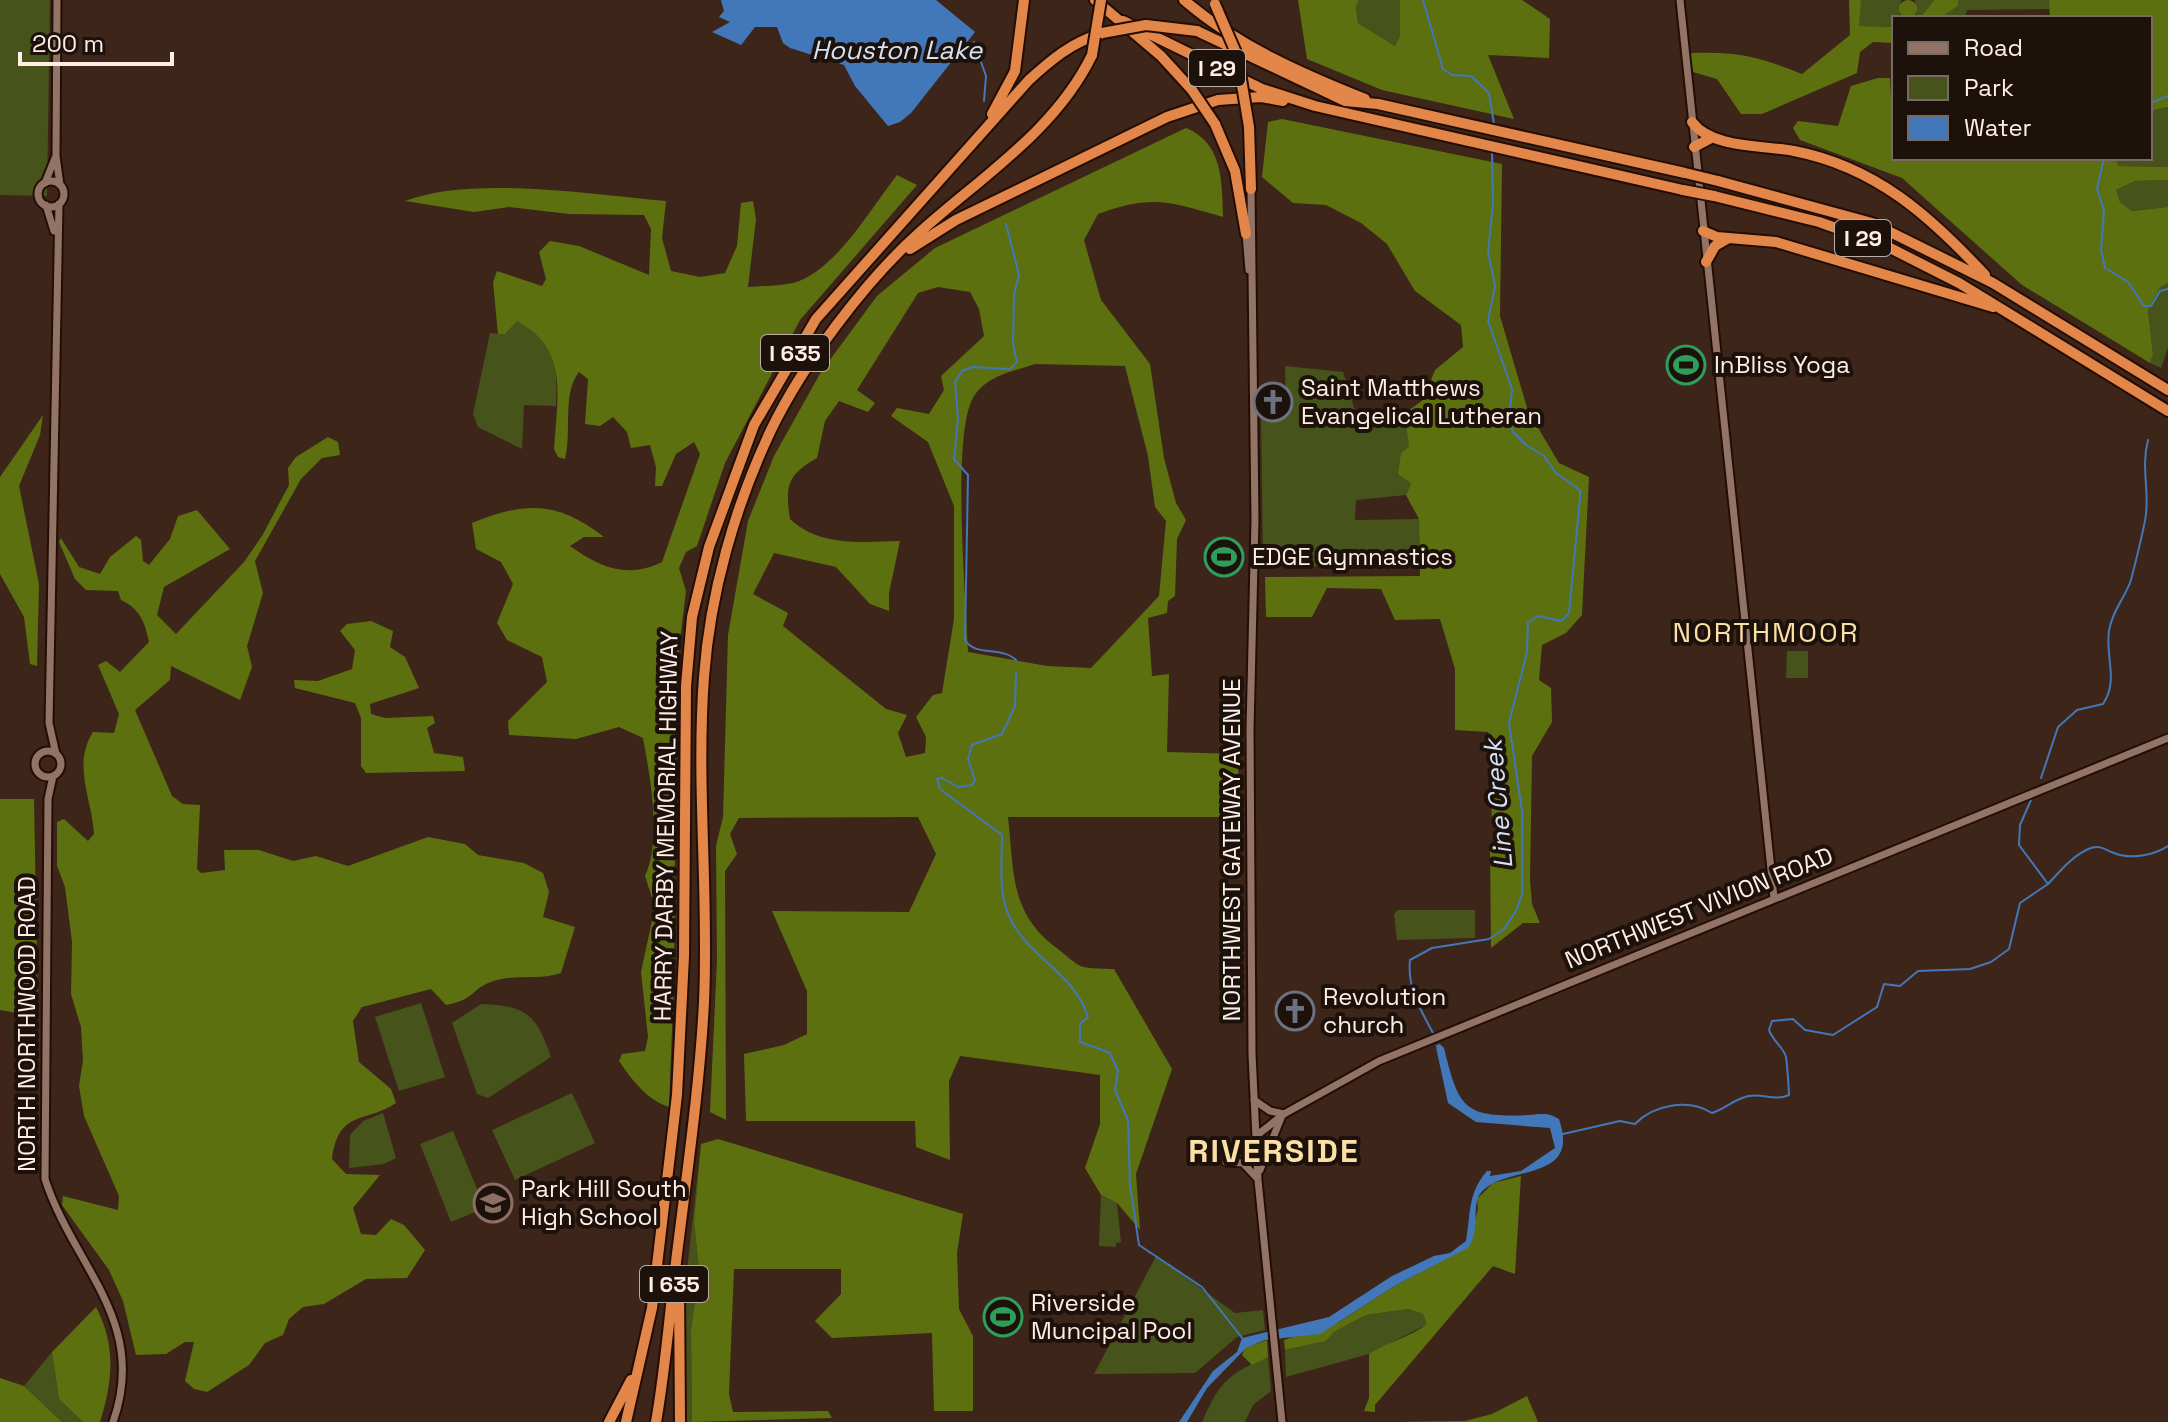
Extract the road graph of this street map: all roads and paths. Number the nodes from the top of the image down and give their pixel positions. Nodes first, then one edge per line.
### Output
1 (57, 0) edge
2 (1024, 0) edge
3 (1098, 0) edge
4 (1184, 0) edge
5 (1680, 0) edge
6 (1214, 2) edge
7 (1123, 21) junction
8 (1378, 104) junction
9 (1315, 106) junction
10 (1692, 122) junction
11 (985, 126) junction
12 (1711, 138) junction
13 (1694, 147) junction
14 (56, 156) junction
15 (45, 183) junction
16 (60, 185) junction
17 (1251, 189) joint
18 (59, 204) junction
19 (46, 205) junction
20 (1703, 231) junction
21 (55, 233) junction
22 (1246, 234) joint
23 (1729, 238) junction
24 (895, 259) junction
25 (1706, 262) junction
26 (1251, 276) junction
27 (1993, 283) junction
28 (2000, 309) junction
29 (2168, 390) edge
30 (2168, 411) edge
31 (49, 723) junction
32 (2168, 738) edge
33 (40, 753) junction
34 (56, 754) junction
35 (41, 775) junction
36 (53, 776) junction
37 (48, 799) junction
38 (1774, 898) junction
39 (1254, 1100) junction
40 (1284, 1114) junction
41 (1256, 1136) junction
42 (1226, 1162) dead end
43 (1258, 1180) junction
44 (677, 1256) junction
45 (642, 1356) junction
46 (113, 1422) edge
47 (609, 1422) edge
48 (626, 1422) edge
49 (656, 1422) edge
50 (680, 1422) edge
51 (1282, 1422) edge

1 - 14 main road
2 - 11 highway
3 - 7 highway, I 29
3 - 24 highway, bridge
4 - 8 highway, I 29
5 - 10 main road
6 - 17 highway, bridge
7 - 9 highway, I 29
7 - 22 highway, bridge
8 - 11 highway, bridge
8 - 27 highway, I 29, bridge
9 - 24 highway
9 - 28 highway, I 29, bridge
10 - 12 highway
10 - 13 main road
11 - 45 highway, HARRY DARBY MEMORIAL HIGHWAY / I 635
12 - 13 highway
12 - 27 highway
13 - 20 main road
14 - 15 main road
14 - 16 main road
15 - 16 main road
15 - 19 main road
16 - 18 main road
17 - 26 main road, NORTHWEST GATEWAY AVENUE
18 - 19 main road
18 - 21 main road
19 - 21 main road
20 - 23 highway
20 - 25 main road
21 - 31 main road
22 - 26 main road, NORTHWEST GATEWAY AVENUE
23 - 25 highway
23 - 28 highway
24 - 44 highway, HARRY DARBY MEMORIAL HIGHWAY / I 635
25 - 38 main road
26 - 39 main road, NORTHWEST GATEWAY AVENUE
27 - 29 highway, I 29
28 - 30 highway, I 29
31 - 33 main road
31 - 34 main road
32 - 38 main road, NORTHWEST VIVION ROAD
33 - 34 main road
33 - 35 main road
34 - 36 main road
35 - 36 main road
35 - 37 main road, NORTH NORTHWOOD ROAD
36 - 37 main road, NORTH NORTHWOOD ROAD
37 - 46 main road, NORTH NORTHWOOD ROAD
38 - 40 main road, NORTHWEST VIVION ROAD
39 - 40 main road
39 - 41 main road, NORTHWEST GATEWAY AVENUE
40 - 41 main road, NORTHWEST VIVION ROAD
40 - 43 main road
41 - 43 main road, NORTHWEST GATEWAY AVENUE
42 - 43 main road
43 - 51 main road, NORTHWEST GATEWAY AVENUE
44 - 49 highway, HARRY DARBY MEMORIAL HIGHWAY / I 635
44 - 50 highway
45 - 47 highway
45 - 48 highway, HARRY DARBY MEMORIAL HIGHWAY / I 635

